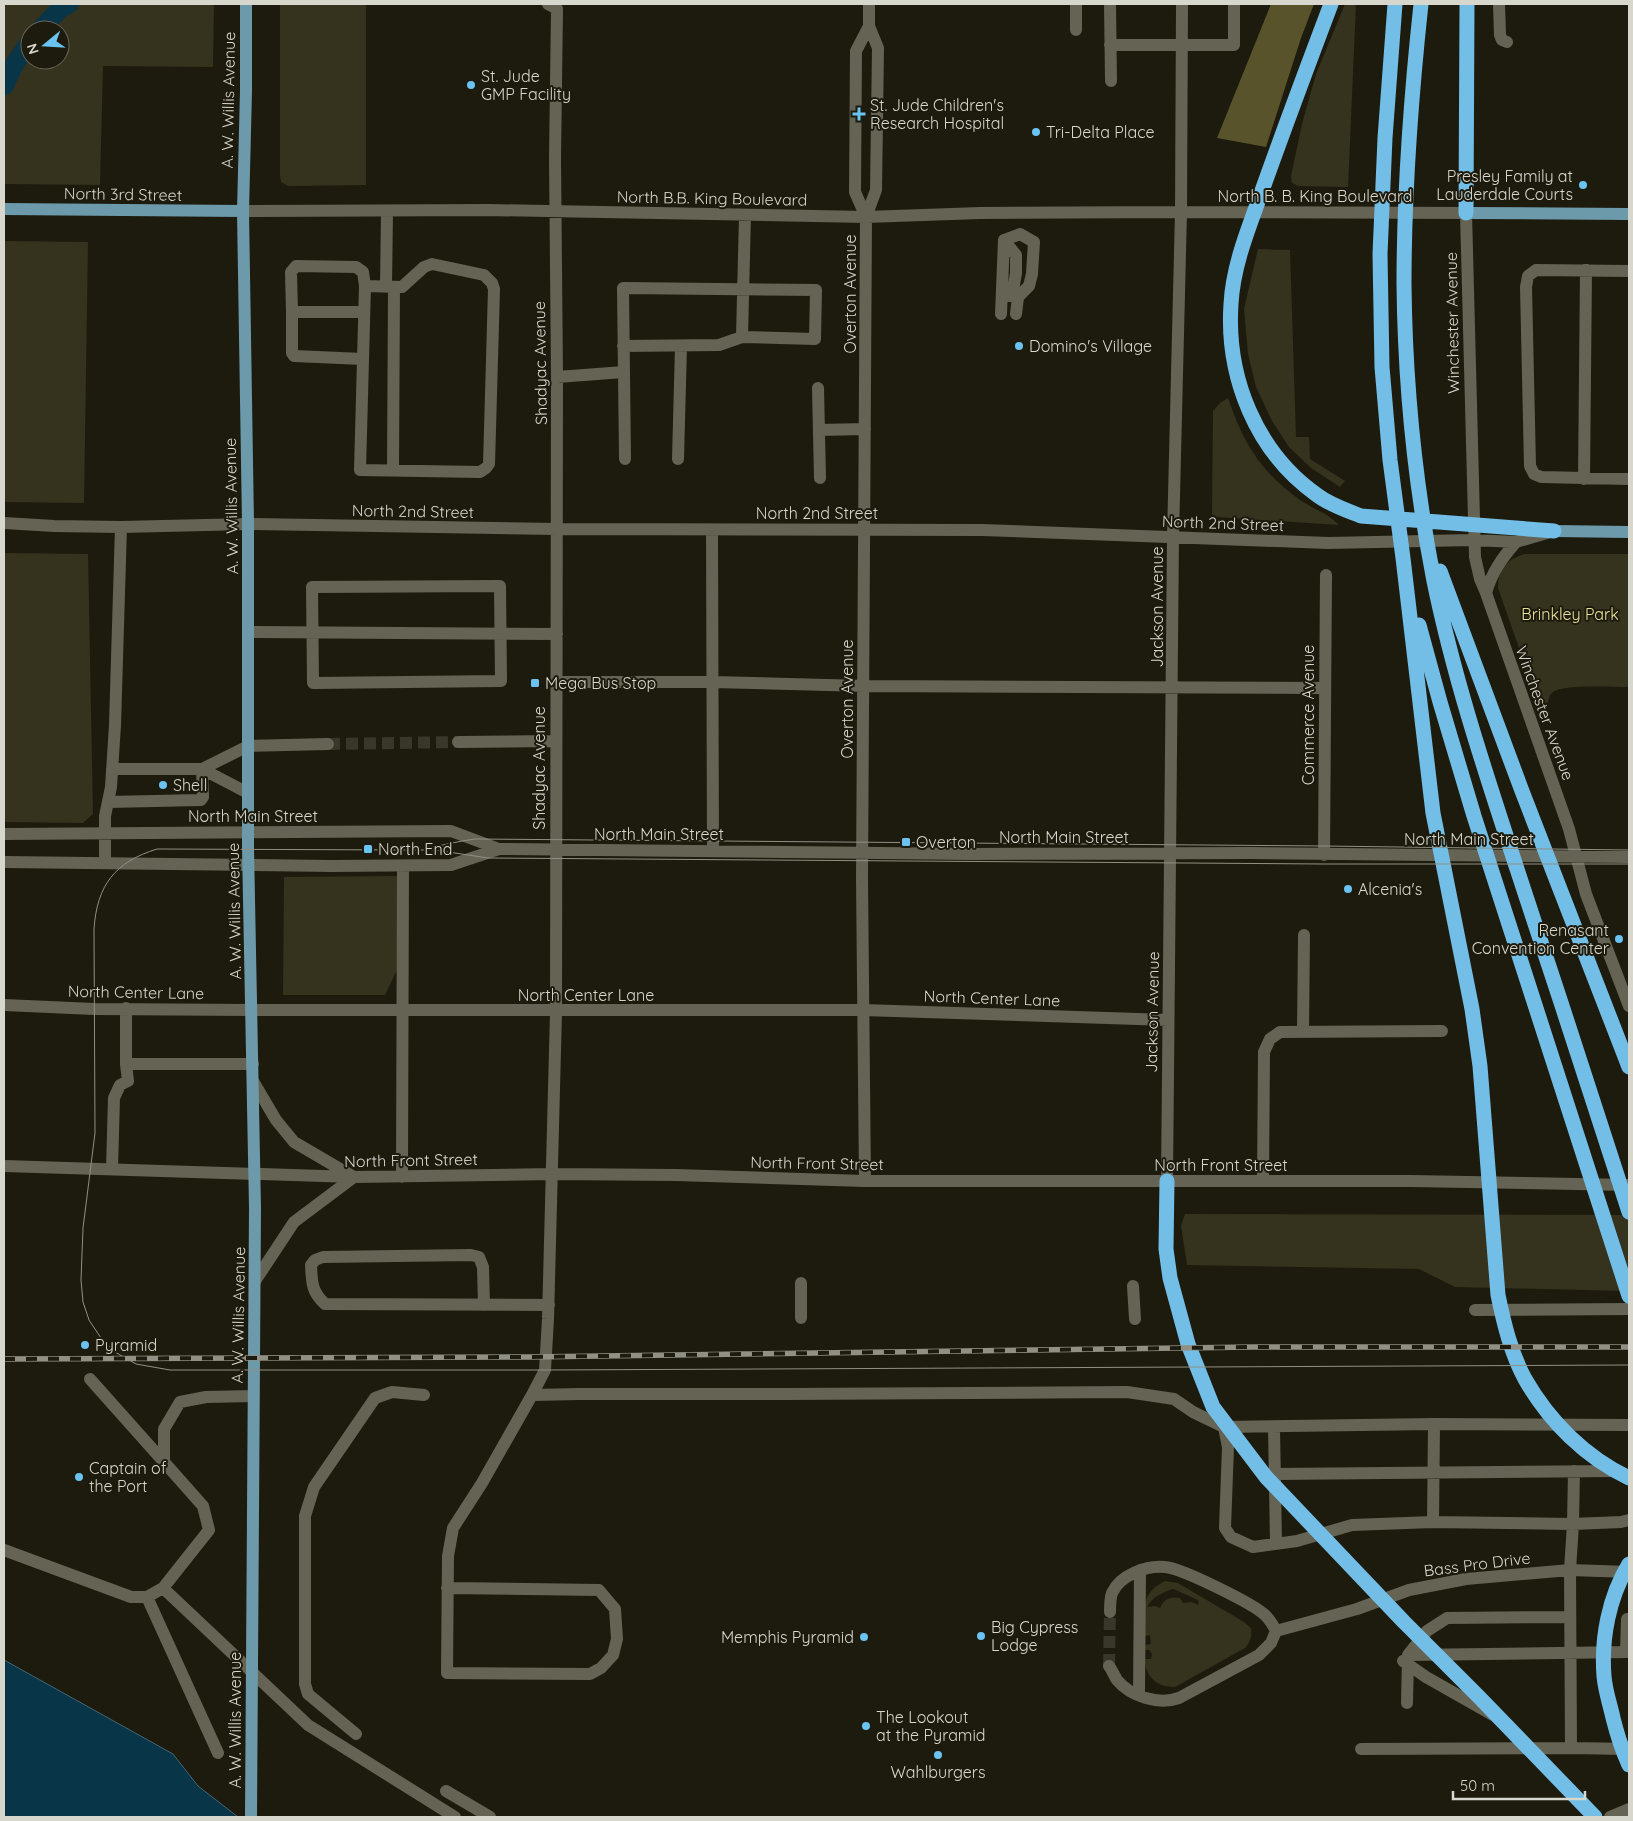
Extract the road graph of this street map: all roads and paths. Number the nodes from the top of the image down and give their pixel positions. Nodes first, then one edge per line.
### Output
1 (246, 4) edge
2 (869, 4) edge
3 (1076, 4) edge
4 (1110, 4) edge
5 (1182, 4) edge
6 (1234, 4) edge
7 (1331, 4) edge
8 (1395, 4) edge
9 (1421, 4) edge
10 (1467, 4) edge
11 (1499, 4) edge
12 (553, 6) edge
13 (869, 26) junction
14 (1076, 30) dead end
15 (1507, 42) dead end
16 (1110, 45) junction
17 (1182, 45) junction
18 (1111, 81) dead end
19 (4, 209) edge
20 (243, 211) junction
21 (387, 211) junction
22 (555, 211) junction
23 (1181, 212) junction
24 (1019, 213) junction
25 (1466, 213) junction
26 (1629, 214) edge
27 (745, 215) junction
28 (866, 217) junction
29 (1020, 234) junction
30 (1586, 270) junction
31 (1629, 271) edge
32 (365, 286) junction
33 (390, 287) junction
34 (743, 290) junction
35 (1011, 296) junction
36 (292, 312) junction
37 (364, 312) junction
38 (1001, 314) dead end
39 (1016, 314) dead end
40 (742, 337) junction
41 (623, 346) junction
42 (681, 346) junction
43 (363, 359) junction
44 (624, 372) junction
45 (557, 376) junction
46 (818, 388) dead end
47 (865, 429) junction
48 (819, 430) junction
49 (625, 459) dead end
50 (678, 459) dead end
51 (393, 470) junction
52 (820, 478) dead end
53 (1584, 479) junction
54 (1629, 480) edge
55 (4, 523) edge
56 (248, 524) junction
57 (1473, 524) junction
58 (121, 527) junction
59 (557, 529) junction
60 (712, 530) junction
61 (864, 530) junction
62 (1554, 531) junction
63 (1426, 532) junction
64 (1629, 532) edge
65 (1173, 537) junction
66 (1473, 540) junction
67 (1516, 542) junction
68 (1403, 558) junction
69 (1326, 575) dead end
70 (1486, 593) junction
71 (248, 632) junction
72 (313, 632) junction
73 (501, 634) junction
74 (557, 634) junction
75 (556, 682) junction
76 (712, 682) junction
77 (864, 686) junction
78 (1173, 687) junction
79 (1324, 688) junction
80 (555, 741) junction
81 (458, 742) tunnel mouth
82 (328, 744) tunnel mouth
83 (248, 746) junction
84 (112, 769) junction
85 (202, 769) junction
86 (248, 793) junction
87 (108, 802) junction
88 (105, 833) junction
89 (248, 833) junction
90 (4, 834) edge
91 (499, 850) junction
92 (556, 850) junction
93 (713, 851) junction
94 (862, 852) junction
95 (1170, 853) junction
96 (1324, 855) junction
97 (1576, 856) junction
98 (1629, 857) edge
99 (4, 862) edge
100 (105, 863) junction
101 (249, 865) junction
102 (403, 866) junction
103 (1304, 935) dead end
104 (4, 1005) edge
105 (1629, 1006) edge
106 (126, 1008) junction
107 (252, 1010) junction
108 (863, 1010) junction
109 (402, 1011) junction
110 (556, 1012) junction
111 (1168, 1020) junction
112 (1442, 1031) dead end
113 (1303, 1032) junction
114 (126, 1064) junction
115 (253, 1064) junction
116 (1629, 1067) edge
117 (253, 1081) junction
118 (4, 1166) edge
119 (112, 1169) junction
120 (552, 1174) junction
121 (254, 1175) junction
122 (402, 1176) junction
123 (354, 1177) junction
124 (865, 1181) junction
125 (1167, 1181) junction
126 (1263, 1181) junction
127 (1629, 1185) edge
128 (1629, 1212) edge
129 (256, 1281) junction
130 (802, 1283) dead end
131 (1133, 1286) dead end
132 (1629, 1296) edge
133 (484, 1305) junction
134 (549, 1305) junction
135 (1629, 1309) edge
136 (1475, 1310) dead end
137 (801, 1318) dead end
138 (1135, 1319) dead end
139 (90, 1380) dead end
140 (424, 1395) dead end
141 (532, 1395) junction
142 (254, 1396) junction
143 (1434, 1424) junction
144 (1629, 1426) edge
145 (1224, 1427) junction
146 (1274, 1427) junction
147 (164, 1462) junction
148 (1574, 1471) junction
149 (1434, 1472) junction
150 (1629, 1472) edge
151 (1274, 1474) junction
152 (1629, 1478) edge
153 (1629, 1520) edge
154 (1433, 1522) junction
155 (1573, 1524) junction
156 (1276, 1544) junction
157 (4, 1550) edge
158 (1629, 1564) edge
159 (1140, 1570) junction
160 (1570, 1570) junction
161 (1629, 1572) edge
162 (163, 1588) junction
163 (447, 1588) junction
164 (147, 1597) junction
165 (1110, 1612) tunnel mouth
166 (1570, 1617) junction
167 (1629, 1619) edge
168 (1276, 1630) junction
169 (1571, 1652) junction
170 (1628, 1652) edge
171 (1405, 1658) junction
172 (1109, 1666) tunnel mouth
173 (1139, 1695) junction
174 (1407, 1703) dead end
175 (1501, 1720) junction
176 (356, 1734) dead end
177 (1572, 1748) junction
178 (1360, 1749) dead end
179 (1629, 1749) edge
180 (218, 1754) dead end
181 (1629, 1765) edge
182 (446, 1791) dead end
183 (1629, 1809) edge
184 (251, 1817) edge
185 (455, 1817) edge
186 (490, 1817) edge
187 (1595, 1817) edge
188 (1610, 1817) edge

1 - 20 main road, A. W. Willis Avenue
2 - 13 street, Overton Avenue
3 - 14 street
4 - 16 street
5 - 17 street, Jackson Avenue
6 - 17 street
7 - 57 highway
8 - 68 highway
9 - 63 highway
10 - 25 highway
11 - 15 street
12 - 22 street, Shadyac Avenue
13 - 28 street, Overton Avenue
13 - 28 street, Overton Avenue
16 - 17 street
16 - 18 street
17 - 23 street, Jackson Avenue
19 - 20 main road, North 3rd Street
20 - 21 street, North B.B. King Boulevard
20 - 56 main road, A. W. Willis Avenue
21 - 22 street, North B.B. King Boulevard
21 - 33 street
22 - 27 street, North B.B. King Boulevard
22 - 45 street, Shadyac Avenue
23 - 24 street, North B.B. King Boulevard
23 - 25 street, North B. B. King Boulevard
23 - 65 street, Jackson Avenue
24 - 28 street, North B.B. King Boulevard
24 - 29 street
25 - 26 main road, North B. B. King Boulevard
25 - 57 street, Winchester Avenue
27 - 28 street, North B.B. King Boulevard
27 - 34 street
28 - 47 street, Overton Avenue
29 - 35 street
29 - 35 street
30 - 31 street
30 - 53 street
30 - 53 street
32 - 33 street
32 - 36 street
32 - 37 street
33 - 51 street
33 - 51 street
34 - 40 street
34 - 40 street
34 - 41 street
35 - 38 street
35 - 39 street
36 - 37 street
36 - 43 street
37 - 43 street
40 - 42 street
41 - 42 street
41 - 44 street
42 - 50 street
43 - 51 street
44 - 45 street
44 - 49 street
45 - 59 street, Shadyac Avenue
46 - 48 street
47 - 48 street
47 - 61 street, Overton Avenue
48 - 52 street
53 - 54 street
55 - 58 street, North 2nd Street
56 - 58 street, North 2nd Street
56 - 59 street, North 2nd Street
56 - 71 main road, A. W. Willis Avenue
57 - 62 highway
57 - 66 street, Winchester Avenue
58 - 84 street
59 - 60 street, North 2nd Street
59 - 74 street, Shadyac Avenue
60 - 61 street, North 2nd Street
60 - 76 street
61 - 65 street, North 2nd Street
61 - 77 street, Overton Avenue
62 - 64 main road, North 2nd Street
62 - 67 street, North 2nd Street
63 - 116 highway
63 - 128 highway
65 - 66 street, North 2nd Street
65 - 78 street, Jackson Avenue
66 - 67 street, North 2nd Street
66 - 70 street, Winchester Avenue
67 - 70 street
68 - 132 highway
68 - 152 highway
69 - 79 street, Commerce Avenue
70 - 97 street, Winchester Avenue
71 - 72 street
71 - 83 main road, A. W. Willis Avenue
72 - 73 street
72 - 73 street
72 - 73 street
73 - 74 street
74 - 75 street, Shadyac Avenue
75 - 76 street
75 - 80 street, Shadyac Avenue
76 - 77 street
76 - 93 street
77 - 78 street
77 - 94 street, Overton Avenue
78 - 79 street
78 - 95 street, Jackson Avenue
79 - 96 street, Commerce Avenue
80 - 81 street
80 - 92 street, Shadyac Avenue
82 - 83 street
83 - 85 street
83 - 86 main road, A. W. Willis Avenue
84 - 85 street
84 - 87 street
85 - 86 street
85 - 87 street
86 - 89 main road, A. W. Willis Avenue
87 - 88 street
88 - 89 street, North Main Street
88 - 90 street, North Main Street
88 - 100 street
89 - 91 street, North Main Street
89 - 101 main road, A. W. Willis Avenue
91 - 92 street, North Main Street
91 - 102 street, North Main Street
92 - 93 street, North Main Street
92 - 110 street, Shadyac Avenue
93 - 94 street, North Main Street
94 - 95 street, North Main Street
94 - 108 street, Overton Avenue
95 - 96 street, North Main Street
95 - 111 street, Jackson Avenue
96 - 97 street, North Main Street
97 - 98 street, North Main Street
97 - 105 street, Winchester Avenue
99 - 100 street, North Main Street
100 - 101 street, North Main Street
101 - 102 street, North Main Street
101 - 107 main road, A. W. Willis Avenue
102 - 109 street
103 - 113 street
104 - 106 street, North Center Lane
106 - 107 street, North Center Lane
106 - 114 street
107 - 109 street, North Center Lane
107 - 115 main road, A. W. Willis Avenue
108 - 110 street, North Center Lane
108 - 111 street, North Center Lane
108 - 124 street, Overton Avenue
109 - 110 street, North Center Lane
109 - 122 street
110 - 120 street, Shadyac Avenue
111 - 125 street, Jackson Avenue
112 - 113 street
113 - 126 street
114 - 115 street
114 - 119 street
115 - 117 main road, A. W. Willis Avenue
117 - 121 main road, A. W. Willis Avenue
117 - 123 street
118 - 119 street, North Front Street
119 - 121 street, North Front Street
120 - 122 street, North Front Street
120 - 124 street, North Front Street
120 - 134 street, Shadyac Avenue
121 - 123 street, North Front Street
121 - 129 main road, A. W. Willis Avenue
122 - 123 street, North Front Street
123 - 129 street
124 - 125 street, North Front Street
125 - 126 street, North Front Street
125 - 175 highway
126 - 127 street, North Front Street
129 - 142 main road, A. W. Willis Avenue
130 - 137 street
131 - 138 street
133 - 133 street
133 - 134 street
134 - 141 street, Shadyac Avenue
135 - 136 street
139 - 147 street
140 - 176 street
141 - 145 street
141 - 163 street, Shadyac Avenue
142 - 147 street
142 - 184 main road, A. W. Willis Avenue
143 - 144 street
143 - 146 street
143 - 149 street
145 - 146 street
145 - 156 street
146 - 151 street
147 - 162 street
148 - 149 street
148 - 150 street
148 - 155 street
149 - 151 street
149 - 154 street
151 - 156 street
153 - 155 street
154 - 155 street
154 - 156 street
155 - 160 street
157 - 164 street
158 - 181 highway
159 - 165 street
159 - 168 street
159 - 173 street
160 - 161 street, Bass Pro Drive
160 - 166 street
160 - 168 street, Bass Pro Drive
162 - 164 street
162 - 185 street
163 - 163 street, Shadyac Avenue
164 - 180 street
166 - 169 street
166 - 171 street
167 - 170 street
168 - 173 street
169 - 170 street
169 - 171 street
169 - 177 street
171 - 174 street
171 - 175 street
172 - 173 street
175 - 187 highway
177 - 178 street
177 - 179 street
182 - 186 street
183 - 188 street

